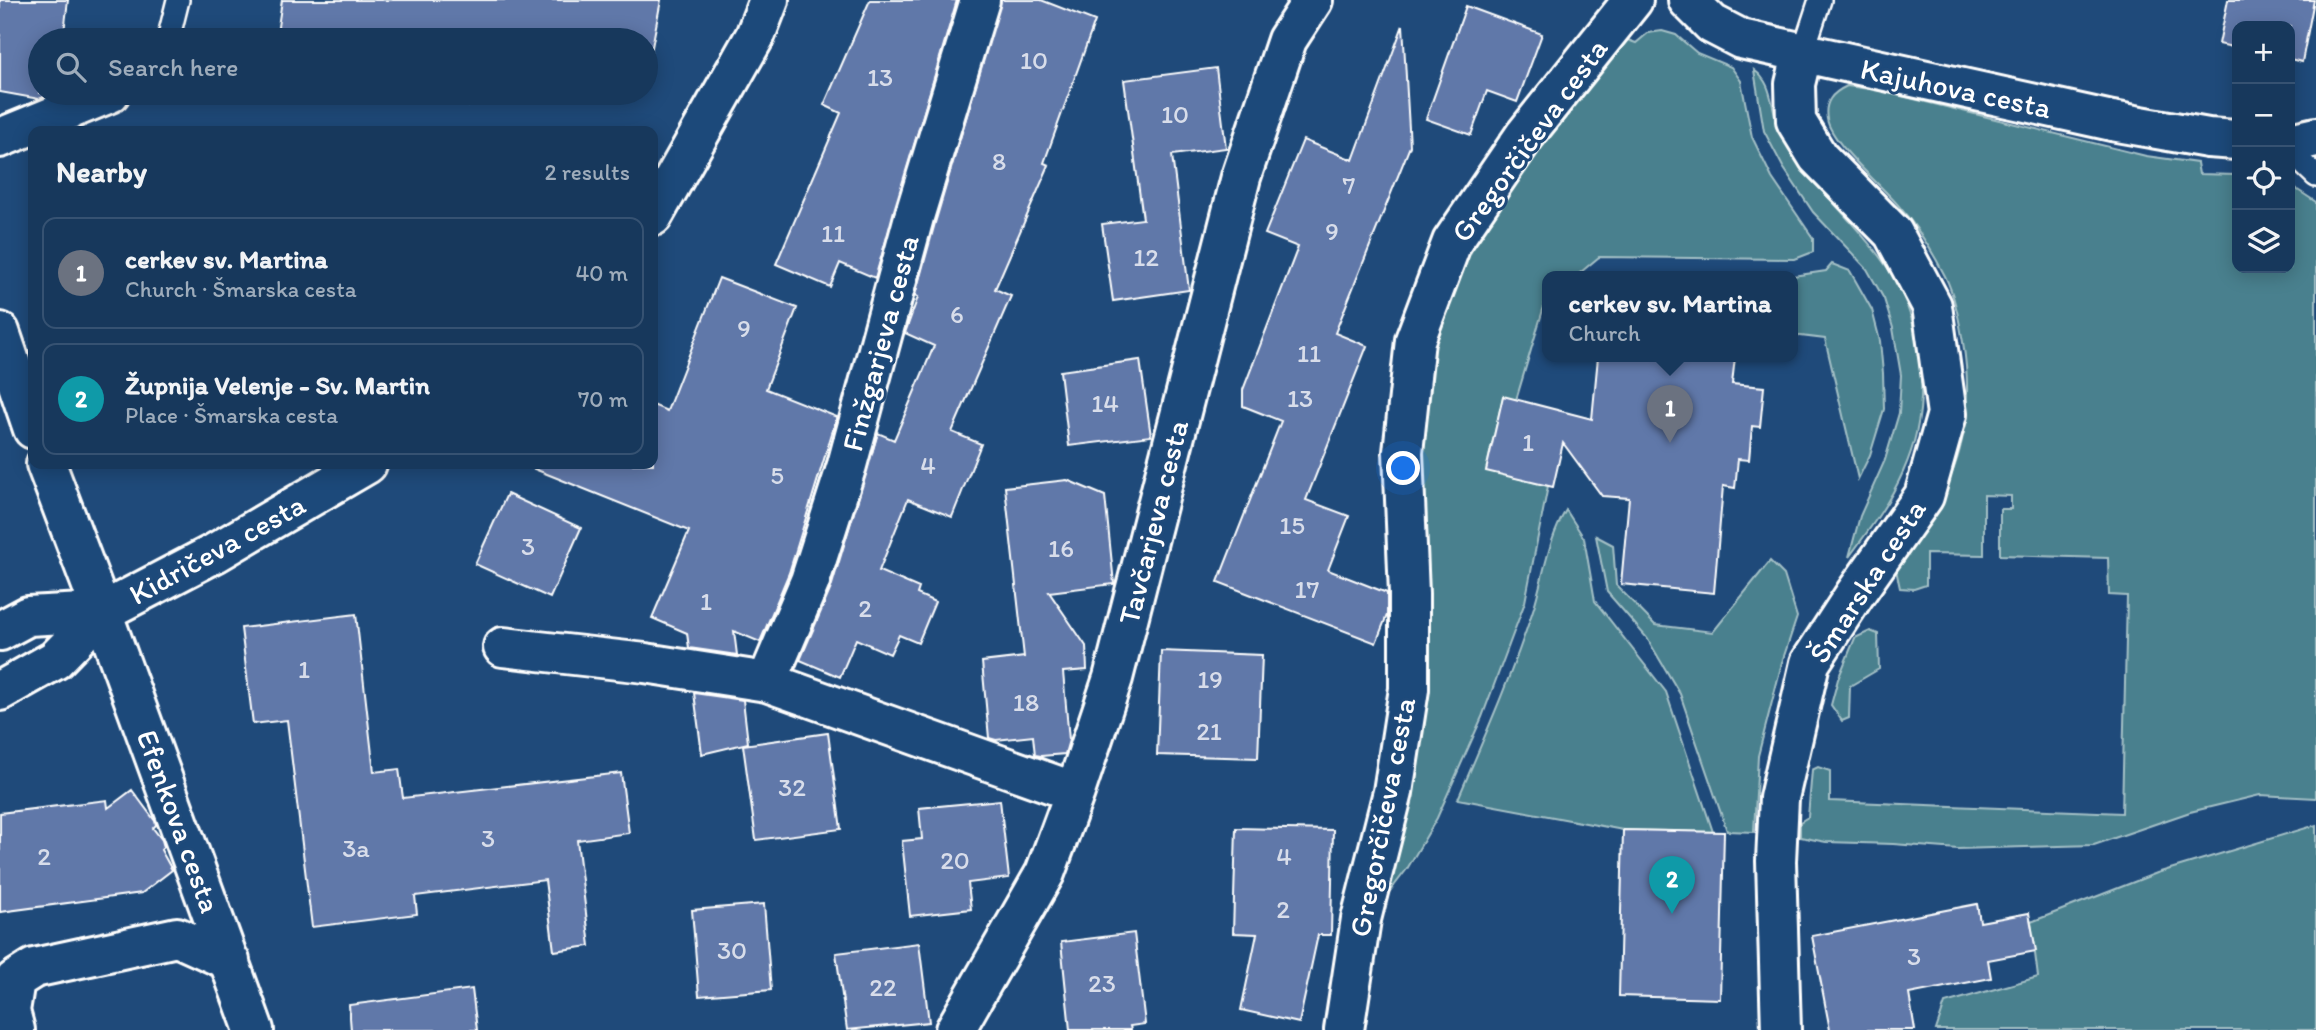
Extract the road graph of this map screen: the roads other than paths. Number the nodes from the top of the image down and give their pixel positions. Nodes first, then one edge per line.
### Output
1 (178, 0) edge
2 (769, 0) edge
3 (980, 0) edge
4 (1313, 0) edge
5 (1633, 0) edge
6 (1688, 0) edge
7 (1820, 0) edge
8 (171, 28) edge
9 (1802, 55) junction
10 (81, 105) edge
11 (29, 126) edge
12 (28, 127) edge
13 (2316, 137) edge
14 (0, 138) edge
15 (2232, 140) edge
16 (2295, 142) edge
17 (2295, 156) edge
18 (2316, 176) edge
19 (658, 207) edge
20 (0, 332) edge
21 (28, 414) edge
22 (48, 469) edge
23 (358, 469) edge
24 (102, 612) junction
25 (0, 631) edge
26 (503, 647) dead end
27 (767, 682) junction
28 (0, 691) edge
29 (1075, 792) junction
30 (230, 961) junction
31 (15, 1030) edge
32 (254, 1030) edge
33 (955, 1030) edge
34 (1344, 1030) edge
35 (1781, 1030) edge

1 - 8 lane
2 - 19 street
3 - 27 street, Finžgarjeva cesta
4 - 29 street, Tavčarjeva cesta
5 - 34 street, Gregorčičeva cesta
6 - 9 street, Kajuhova cesta
7 - 9 lane
9 - 15 street, Kajuhova cesta
9 - 35 street, Šmarska cesta
10 - 11 street
12 - 14 street
13 - 16 street
17 - 18 lane
20 - 21 street
22 - 24 street, Efenkova cesta
23 - 24 street, Kidričeva cesta
24 - 25 street, Kidričeva cesta
24 - 28 street, Kidričeva cesta
24 - 30 street, Efenkova cesta
26 - 27 street
27 - 29 street
29 - 33 street, Tavčarjeva cesta
30 - 31 street
30 - 32 street, Efenkova cesta

